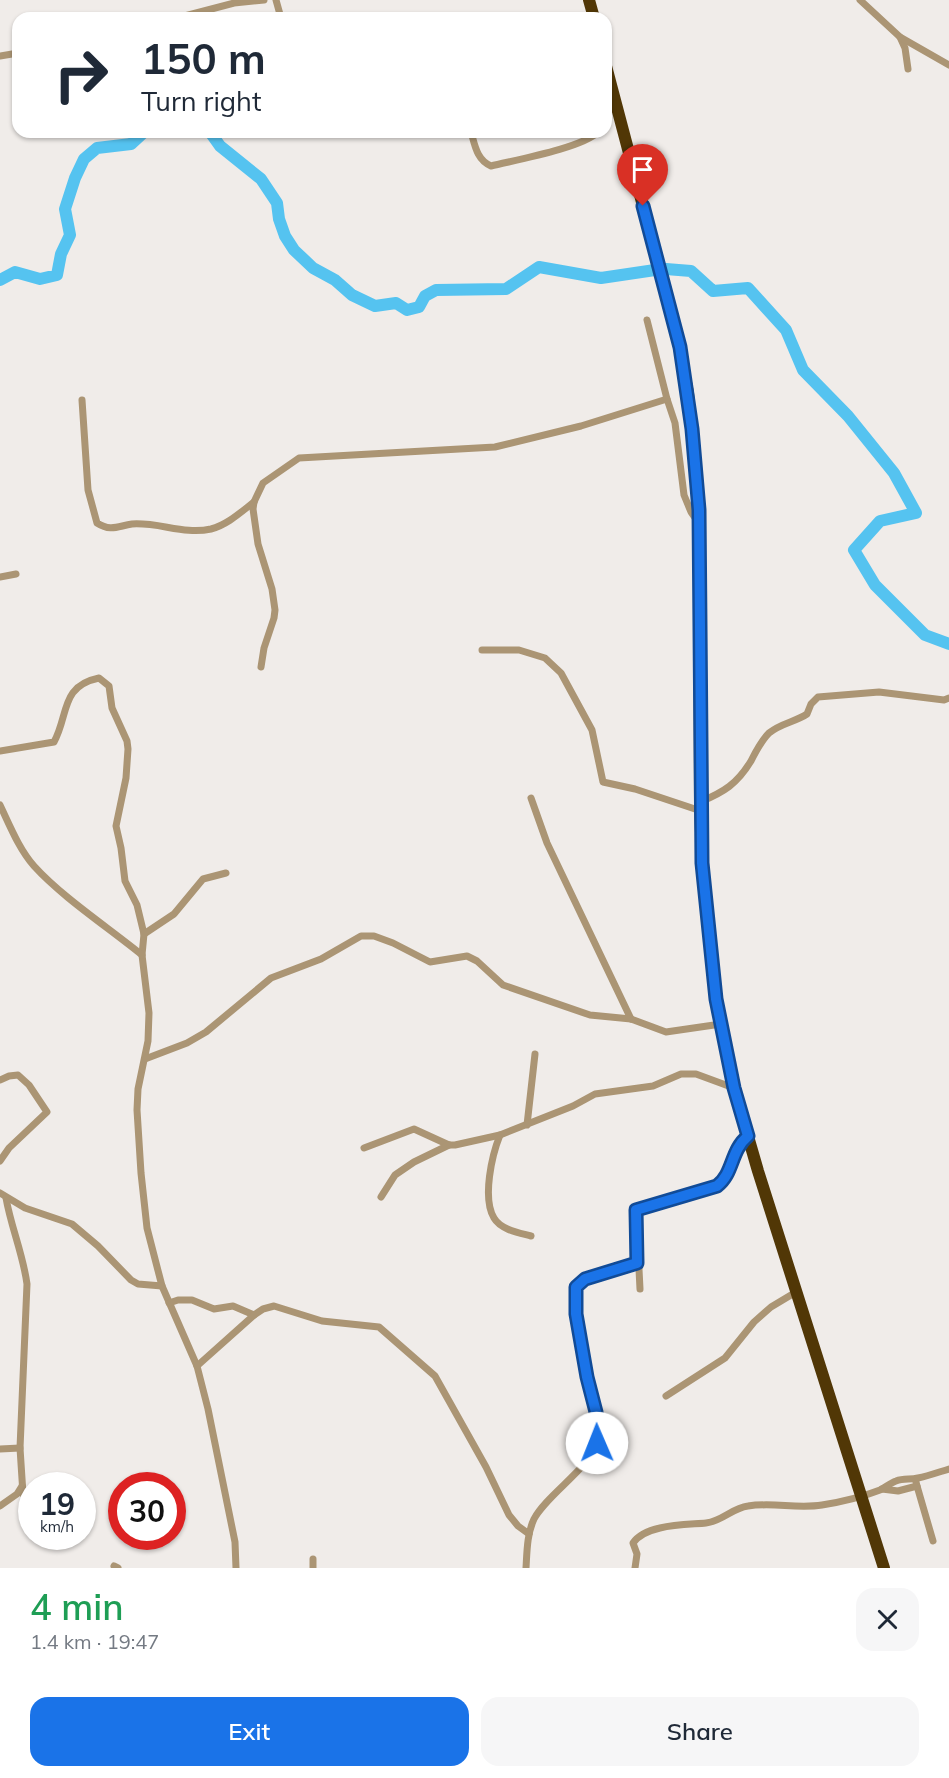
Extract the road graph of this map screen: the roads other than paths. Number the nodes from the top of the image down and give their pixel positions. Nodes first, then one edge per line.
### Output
1 (264, 0) edge
2 (860, 0) edge
3 (234, 1) edge
4 (197, 12) edge
5 (900, 37) junction
6 (949, 65) edge
7 (908, 69) dead end
8 (612, 89) edge
9 (473, 138) edge
10 (587, 138) edge
11 (647, 320) dead end
12 (667, 399) junction
13 (82, 400) dead end
14 (254, 502) junction
15 (699, 523) junction
16 (15, 574) dead end
17 (0, 577) edge
18 (482, 650) dead end
19 (261, 667) dead end
20 (949, 698) edge
21 (0, 752) edge
22 (531, 798) dead end
23 (0, 805) edge
24 (700, 806) junction
25 (226, 873) dead end
26 (144, 934) junction
27 (142, 955) junction
28 (631, 1019) junction
29 (721, 1024) junction
30 (535, 1054) dead end
31 (144, 1059) junction
32 (0, 1080) edge
33 (734, 1088) junction
34 (527, 1125) junction
35 (500, 1135) junction
36 (748, 1136) junction
37 (449, 1145) junction
38 (364, 1149) dead end
39 (0, 1161) edge
40 (3, 1196) edge
41 (381, 1197) dead end
42 (531, 1236) dead end
43 (637, 1263) junction
44 (162, 1286) junction
45 (640, 1289) dead end
46 (796, 1292) junction
47 (169, 1303) junction
48 (254, 1315) junction
49 (197, 1366) junction
50 (666, 1396) dead end
51 (20, 1448) junction
52 (0, 1449) edge
53 (949, 1469) edge
54 (916, 1483) junction
55 (861, 1496) junction
56 (0, 1506) edge
57 (528, 1534) junction
58 (933, 1541) dead end
59 (313, 1559) dead end
60 (236, 1568) edge
61 (313, 1568) edge
62 (526, 1568) edge
63 (635, 1568) edge
64 (884, 1568) edge

1 - 3 street
2 - 5 street
3 - 4 street
5 - 6 street
5 - 7 street
8 - 15 highway
9 - 10 street
11 - 12 street
12 - 14 street
12 - 15 street
13 - 14 street
14 - 19 street
15 - 24 highway
16 - 17 street
18 - 24 street
20 - 24 street
21 - 26 street
22 - 28 street
23 - 27 street
24 - 29 highway
25 - 26 street
26 - 27 street
27 - 31 street
28 - 29 street
28 - 31 street
29 - 33 highway
30 - 34 street
31 - 44 street
32 - 39 street
33 - 34 street
33 - 36 highway
34 - 35 street
35 - 37 street
35 - 42 street
36 - 43 street
36 - 46 highway
37 - 38 street
37 - 41 street
40 - 44 street
40 - 51 street
43 - 45 street
43 - 57 street
44 - 47 street
46 - 50 street
46 - 55 highway
47 - 48 street
47 - 49 street
48 - 49 street
48 - 57 street
49 - 60 street
51 - 52 street
51 - 56 street
53 - 54 street
54 - 55 street
54 - 58 street
55 - 63 street
55 - 64 highway
57 - 62 street
59 - 61 street

